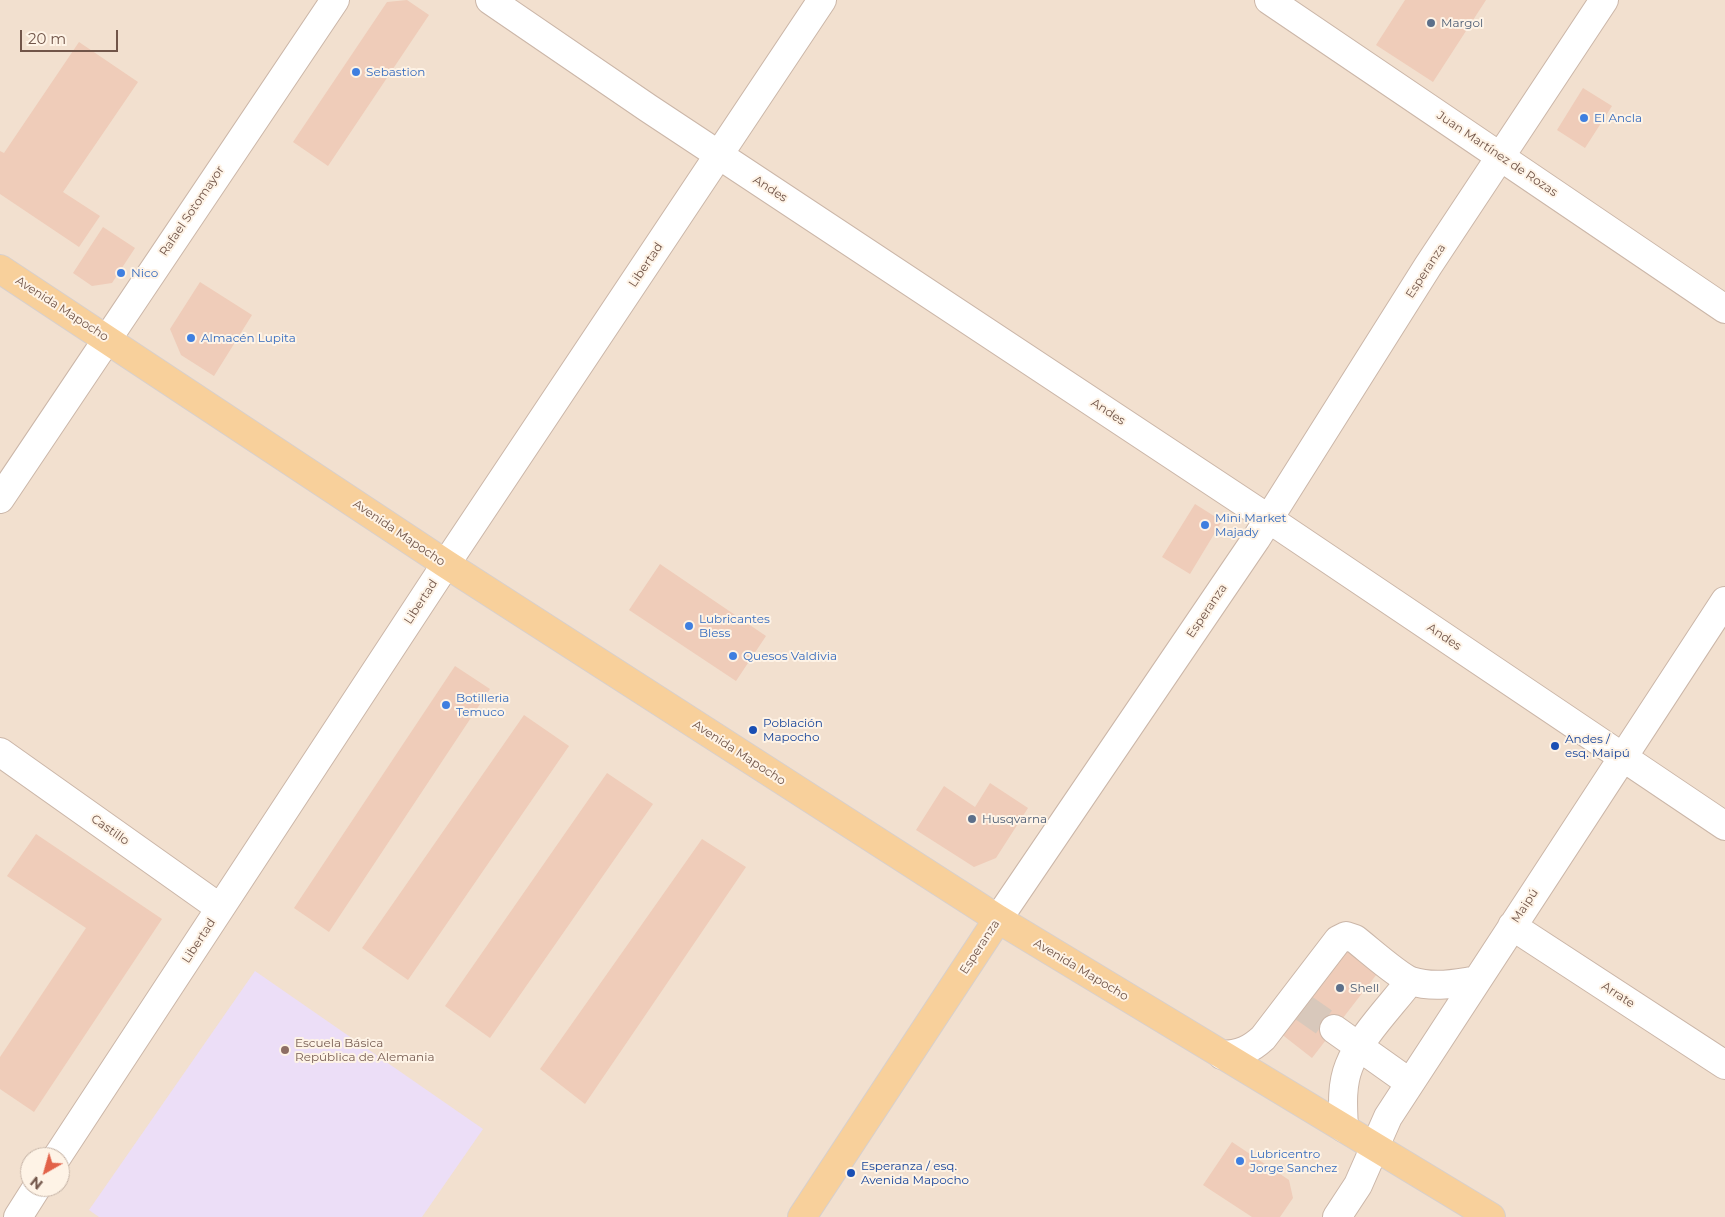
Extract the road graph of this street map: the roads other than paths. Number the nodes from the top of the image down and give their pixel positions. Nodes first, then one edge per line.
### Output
1 (335, 0) edge
2 (490, 0) edge
3 (822, 0) edge
4 (1268, 0) edge
5 (1604, 0) edge
6 (719, 156) junction
7 (1501, 156) junction
8 (0, 269) edge
9 (1725, 309) edge
10 (106, 338) junction
11 (0, 498) edge
12 (1269, 519) junction
13 (446, 564) junction
14 (1725, 602) edge
15 (0, 752) edge
16 (1622, 757) junction
17 (1725, 826) edge
18 (220, 908) junction
19 (998, 919) junction
20 (1512, 926) junction
21 (1477, 980) junction
22 (1410, 981) junction
23 (1334, 1029) tunnel mouth
24 (1359, 1047) junction
25 (1222, 1055) junction
26 (1725, 1065) edge
27 (1410, 1083) junction
28 (1344, 1128) junction
29 (64, 1147) edge
30 (1375, 1147) junction
31 (31, 1197) edge
32 (18, 1217) edge
33 (802, 1217) edge
34 (1337, 1217) edge
35 (1491, 1217) edge

1 - 10 street, Rafael Sotomayor
2 - 6 street, Andes
3 - 6 street, Libertad
4 - 7 street, Juan Martínez de Rozas
5 - 7 street, Esperanza
6 - 12 street, Andes
6 - 13 street, Libertad
7 - 9 street, Juan Martínez de Rozas
7 - 12 street, Esperanza
8 - 10 main road, Avenida Mapocho
10 - 11 street, Rafael Sotomayor
10 - 13 main road, Avenida Mapocho
12 - 16 street, Andes
12 - 19 street, Esperanza
13 - 18 street, Libertad
13 - 19 main road, Avenida Mapocho
14 - 16 street, Maipú
15 - 18 street, Castillo
16 - 17 street, Andes
16 - 20 street, Maipú
18 - 29 street, Libertad
19 - 25 main road, Avenida Mapocho
19 - 33 main road, Esperanza
20 - 21 street, Maipú
20 - 26 street, Arrate
21 - 22 street
21 - 27 street, Maipú
22 - 24 street
22 - 25 street
23 - 24 street
24 - 27 street
24 - 28 street
25 - 28 main road, Avenida Mapocho
27 - 30 street, Maipú
28 - 30 main road, Avenida Mapocho
30 - 34 street, Maipú
30 - 35 main road, Avenida Mapocho
31 - 32 street

